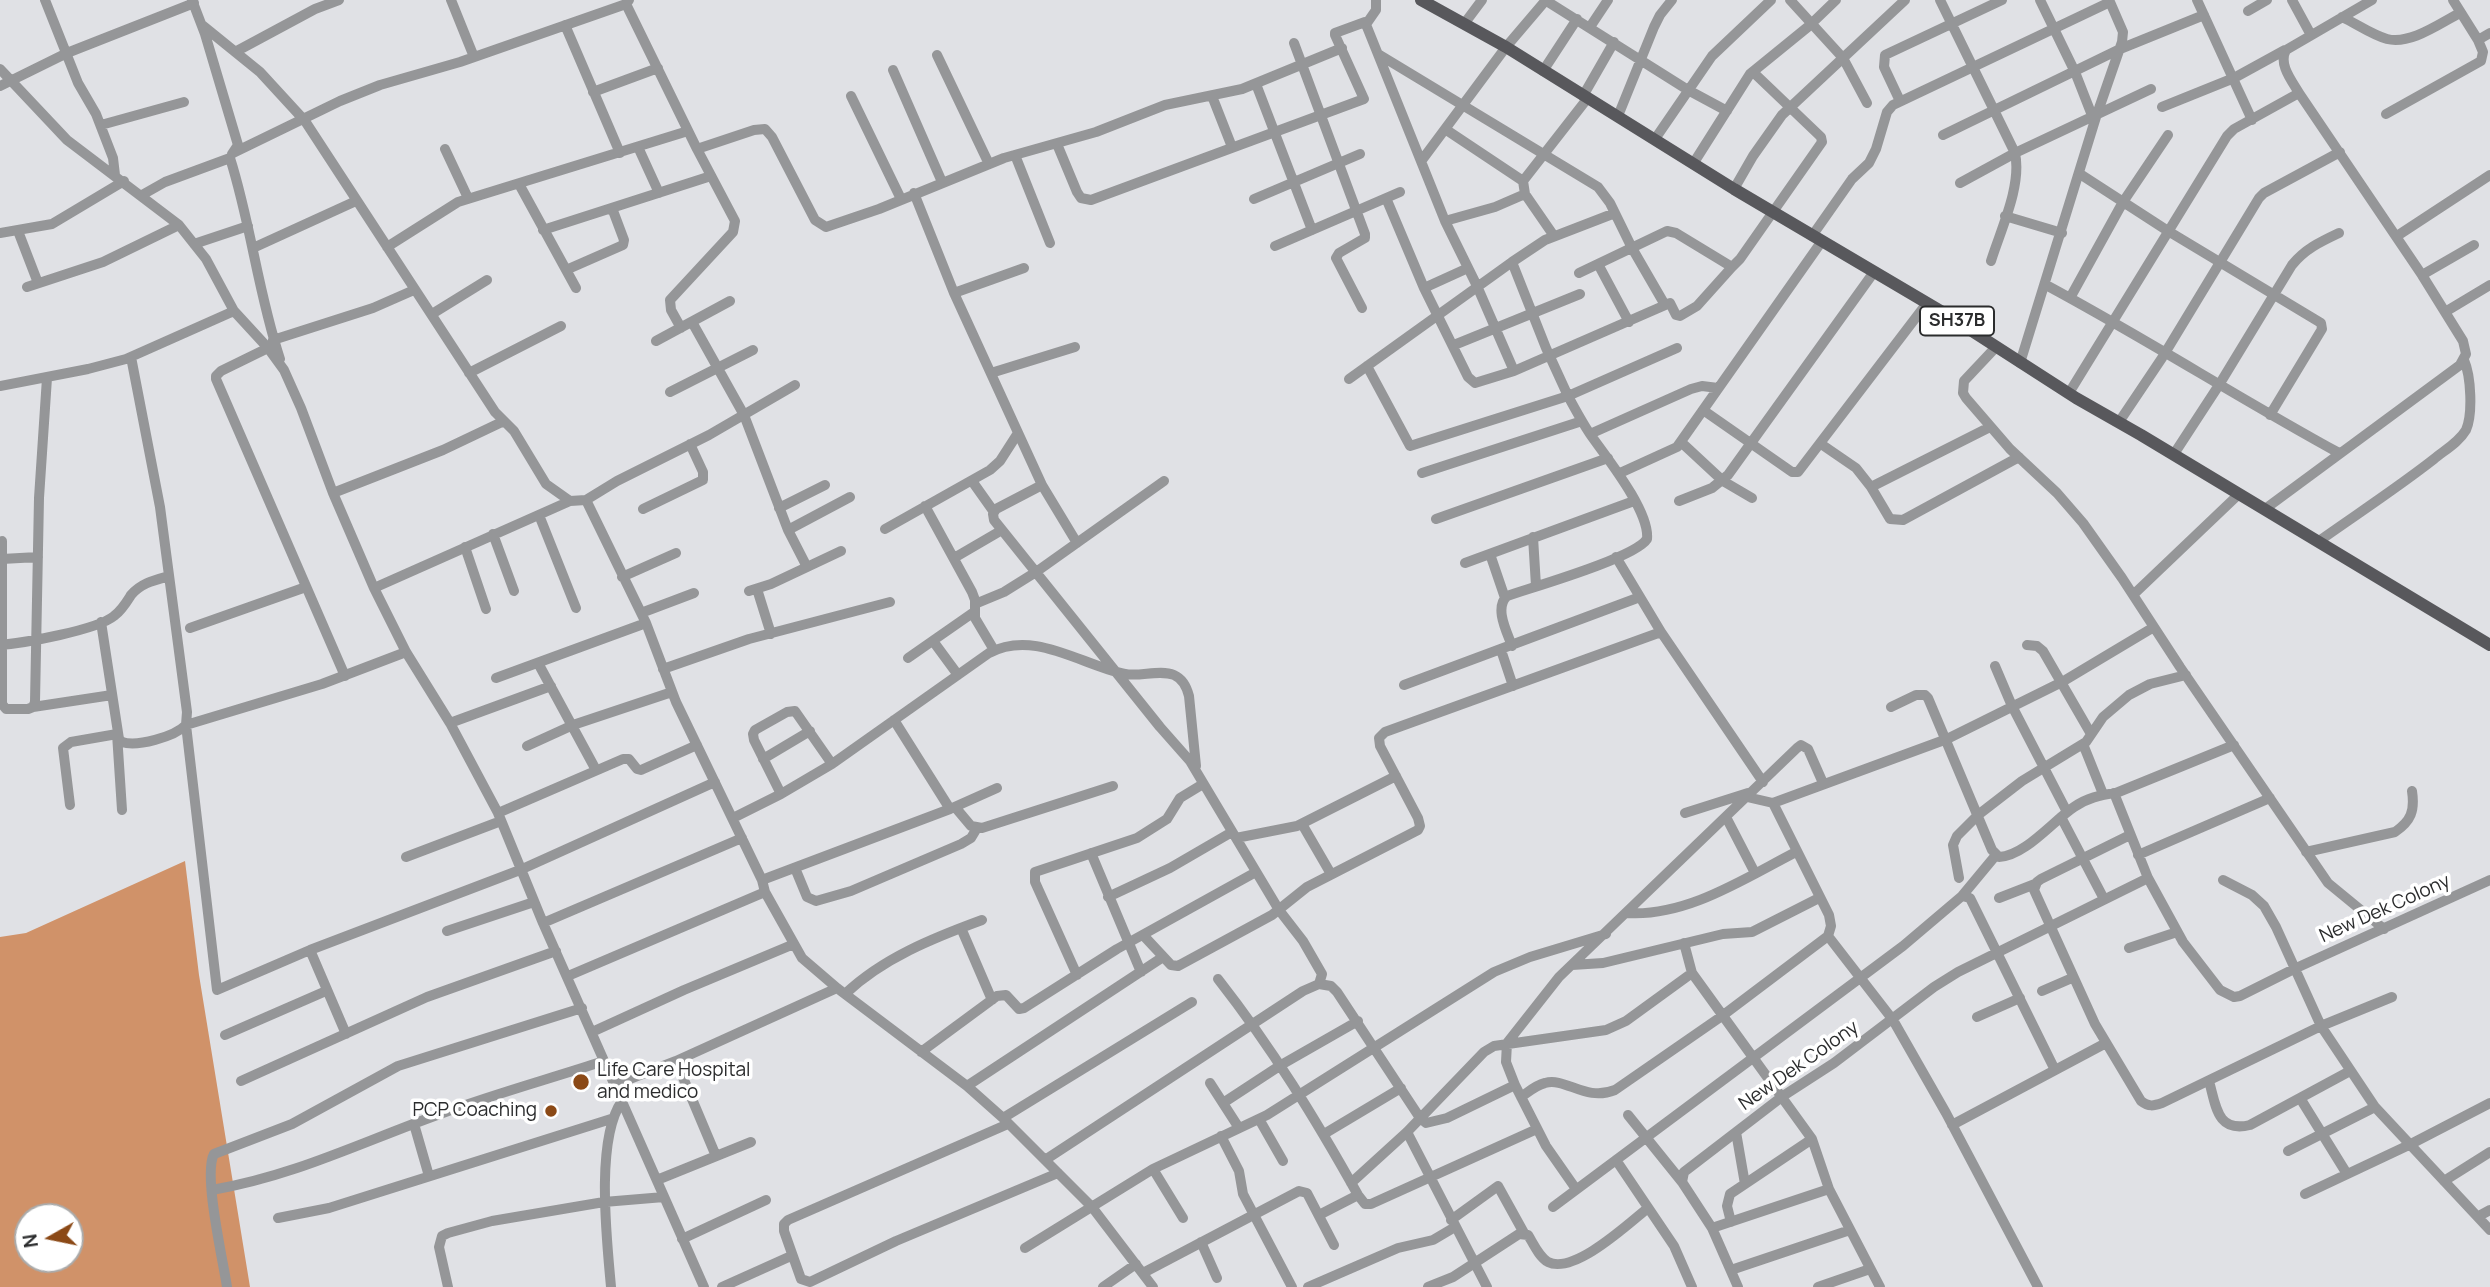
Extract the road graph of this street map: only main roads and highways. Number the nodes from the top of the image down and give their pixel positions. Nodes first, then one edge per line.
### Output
1 (1424, 1) edge
2 (2490, 645) edge

1 - 2 main road, SH37B

